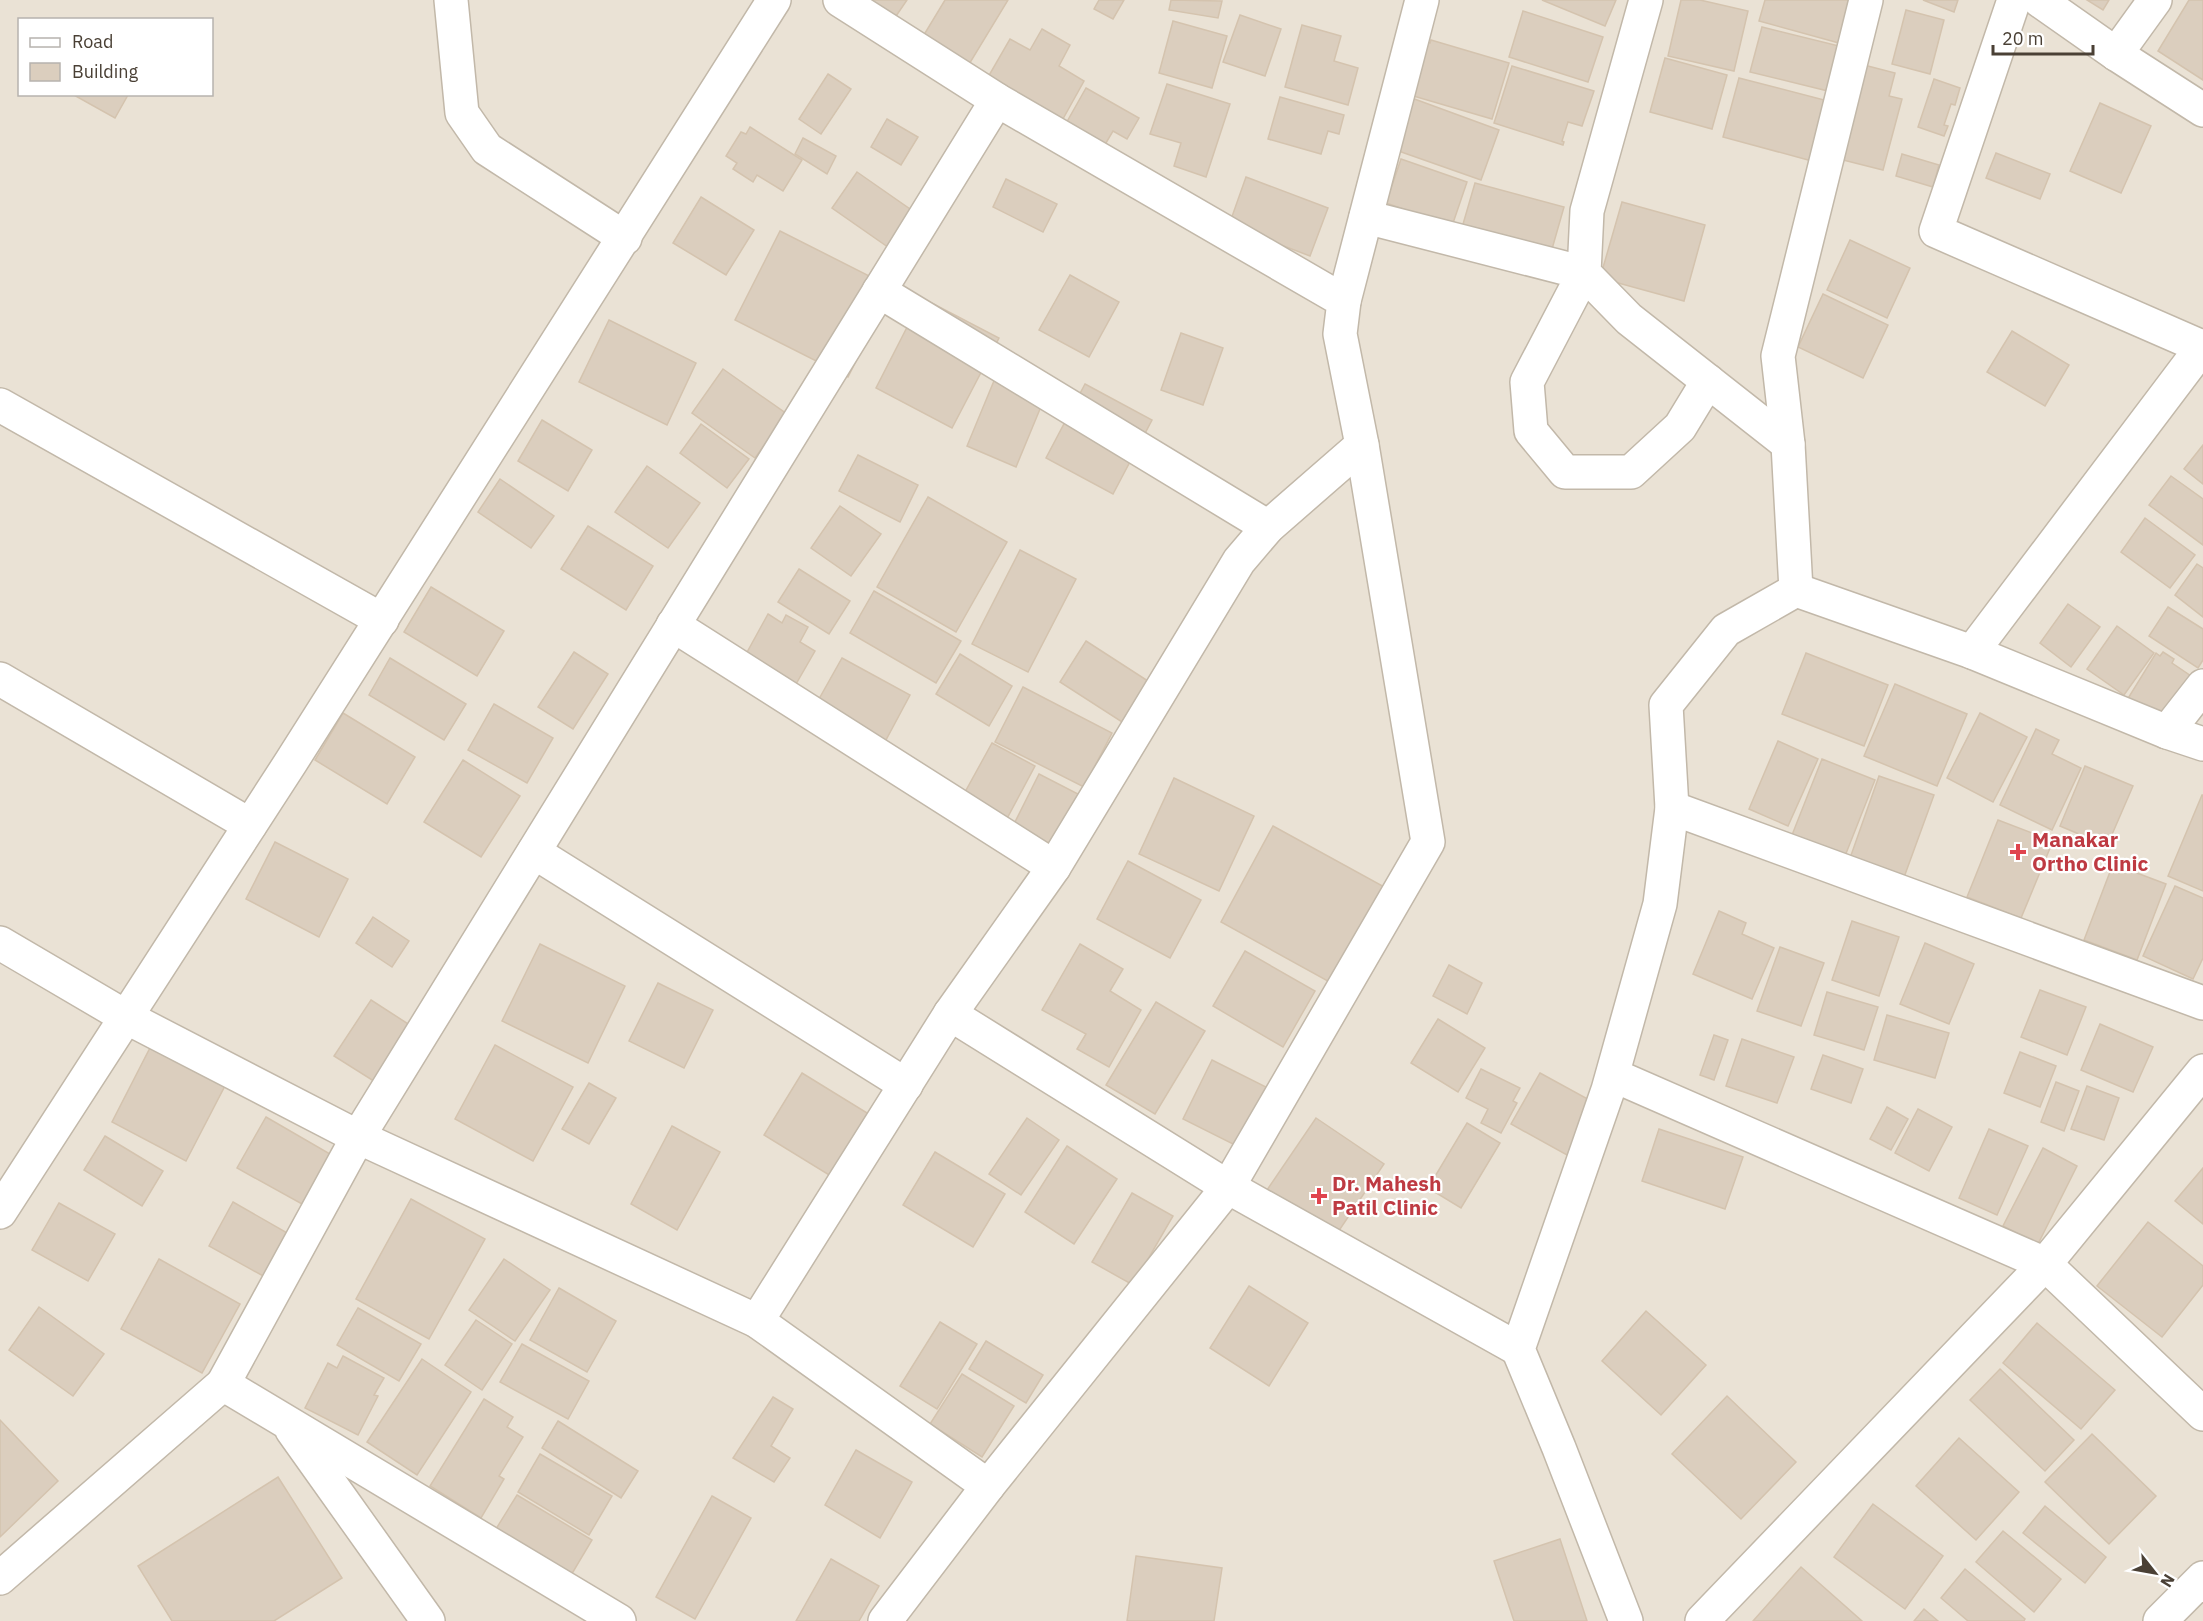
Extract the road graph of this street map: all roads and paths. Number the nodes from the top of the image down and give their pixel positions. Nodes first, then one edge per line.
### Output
1 (451, 0) edge
2 (774, 0) edge
3 (840, 0) edge
4 (1422, 0) edge
5 (1646, 0) edge
6 (1866, 0) edge
7 (2014, 0) edge
8 (2039, 0) edge
9 (2155, 0) edge
10 (2116, 54) junction
11 (997, 100) junction
12 (2203, 110) edge
13 (1366, 217) junction
14 (625, 238) junction
15 (1584, 273) junction
16 (879, 291) junction
17 (1344, 301) junction
18 (2202, 346) edge
19 (1708, 381) junction
20 (0, 405) edge
21 (1788, 444) junction
22 (1362, 445) junction
23 (1268, 528) junction
24 (1796, 590) junction
25 (382, 620) junction
26 (673, 625) junction
27 (1972, 652) junction
28 (0, 679) edge
29 (2203, 686) edge
30 (2167, 732) junction
31 (2203, 744) edge
32 (1672, 808) junction
33 (250, 825) junction
34 (534, 852) junction
35 (1054, 867) junction
36 (0, 943) edge
37 (2203, 1003) edge
38 (950, 1014) junction
39 (126, 1017) junction
40 (2203, 1071) edge
41 (1613, 1075) junction
42 (906, 1085) junction
43 (358, 1137) junction
44 (1228, 1187) junction
45 (0, 1212) edge
46 (2045, 1264) junction
47 (757, 1321) junction
48 (1518, 1349) junction
49 (223, 1384) junction
50 (2203, 1414) edge
51 (284, 1419) junction
52 (988, 1486) junction
53 (0, 1578) edge
54 (2203, 1578) edge
55 (428, 1621) edge
56 (619, 1621) edge
57 (885, 1621) edge
58 (1626, 1621) edge
59 (1702, 1621) edge
60 (2160, 1621) edge

1 - 14 street
2 - 14 street
3 - 11 street
4 - 13 street
5 - 15 street
6 - 21 street
7 - 18 street
8 - 10 street
9 - 10 street
10 - 12 street
11 - 16 street
11 - 17 street
13 - 15 street
13 - 17 street
14 - 25 street
15 - 19 street
15 - 19 street
16 - 23 street
16 - 26 street
17 - 22 street
18 - 27 street
19 - 21 street
20 - 25 street
21 - 24 street
22 - 23 street
22 - 44 street
23 - 35 street
24 - 27 street
24 - 32 street
25 - 33 street
26 - 34 street
26 - 35 street
27 - 30 street
28 - 33 street
29 - 30 street
30 - 31 street
32 - 37 street
32 - 41 street
33 - 39 street
34 - 42 street
34 - 43 street
35 - 38 street
36 - 39 street
38 - 42 street
38 - 44 street
39 - 43 street
39 - 45 street
40 - 46 street
41 - 46 street
41 - 48 street
42 - 47 street
43 - 47 street
43 - 49 street
44 - 48 street
44 - 52 street
46 - 50 street
46 - 59 street
47 - 52 street
48 - 58 street
49 - 51 street
49 - 53 street
51 - 55 street
51 - 56 street
52 - 57 street
54 - 60 street

